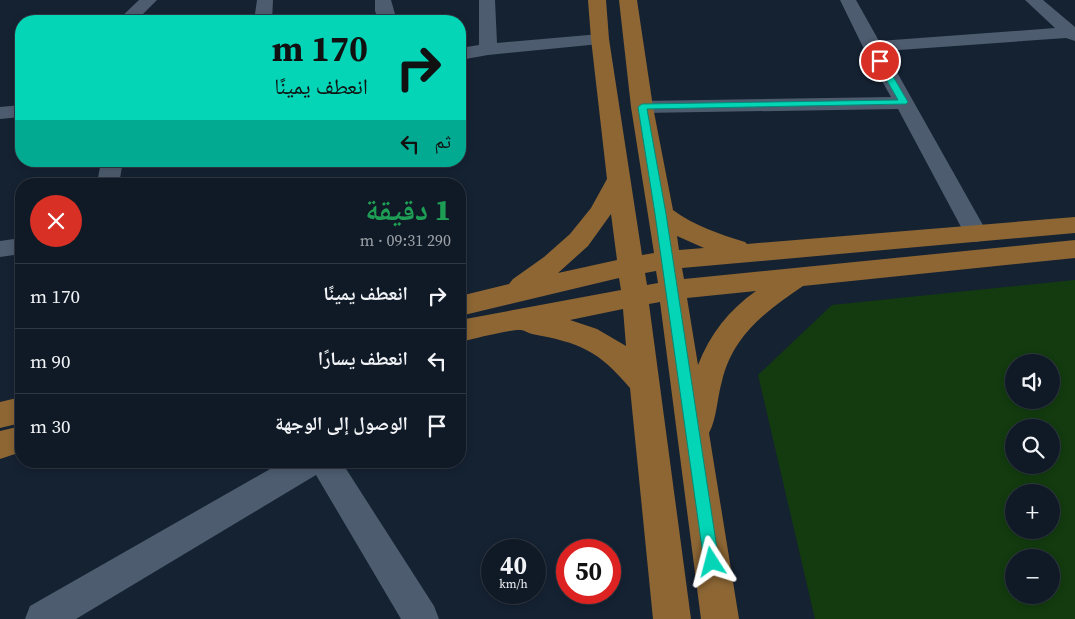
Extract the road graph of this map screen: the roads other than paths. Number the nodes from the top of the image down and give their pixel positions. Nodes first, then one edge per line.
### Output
1 (149, 0) edge
2 (265, 0) edge
3 (383, 0) edge
4 (487, 0) edge
5 (597, 0) edge
6 (628, 0) edge
7 (848, 0) edge
8 (1033, 0) edge
9 (133, 15) edge
10 (264, 15) edge
11 (386, 15) edge
12 (1073, 34) edge
13 (600, 39) junction
14 (872, 47) junction
15 (488, 49) junction
16 (466, 53) edge
17 (903, 102) junction
18 (642, 107) junction
19 (15, 112) edge
20 (0, 113) edge
21 (618, 180) junction
22 (660, 214) junction
23 (1075, 225) edge
24 (976, 234) junction
25 (15, 247) edge
26 (0, 249) edge
27 (1075, 249) edge
28 (773, 250) junction
29 (667, 260) junction
30 (796, 278) junction
31 (632, 281) junction
32 (671, 290) junction
33 (511, 294) junction
34 (466, 305) edge
35 (509, 322) junction
36 (466, 330) edge
37 (645, 384) junction
38 (15, 411) edge
39 (0, 415) edge
40 (15, 441) edge
41 (0, 445) edge
42 (695, 447) junction
43 (300, 468) edge
44 (328, 468) edge
45 (43, 619) edge
46 (421, 619) edge
47 (672, 619) edge
48 (720, 619) edge

1 - 9 street
2 - 10 street
3 - 11 street
4 - 15 street
5 - 13 main road
6 - 18 main road
7 - 14 street
8 - 12 street
12 - 14 street
13 - 15 street
13 - 21 main road
14 - 17 street
15 - 16 street
17 - 18 street
17 - 24 street
18 - 22 main road
19 - 20 street
21 - 31 main road
21 - 33 main road
22 - 28 main road
22 - 29 main road
23 - 24 main road
24 - 28 main road
25 - 26 street
27 - 30 main road
28 - 29 main road
29 - 31 main road
29 - 32 main road
30 - 32 main road
30 - 42 main road
31 - 32 main road
31 - 33 main road
31 - 35 main road
31 - 37 main road
32 - 42 main road
33 - 34 main road
35 - 36 main road
35 - 37 main road
37 - 47 main road
38 - 39 main road
40 - 41 main road
42 - 48 main road
43 - 45 street
44 - 46 street

